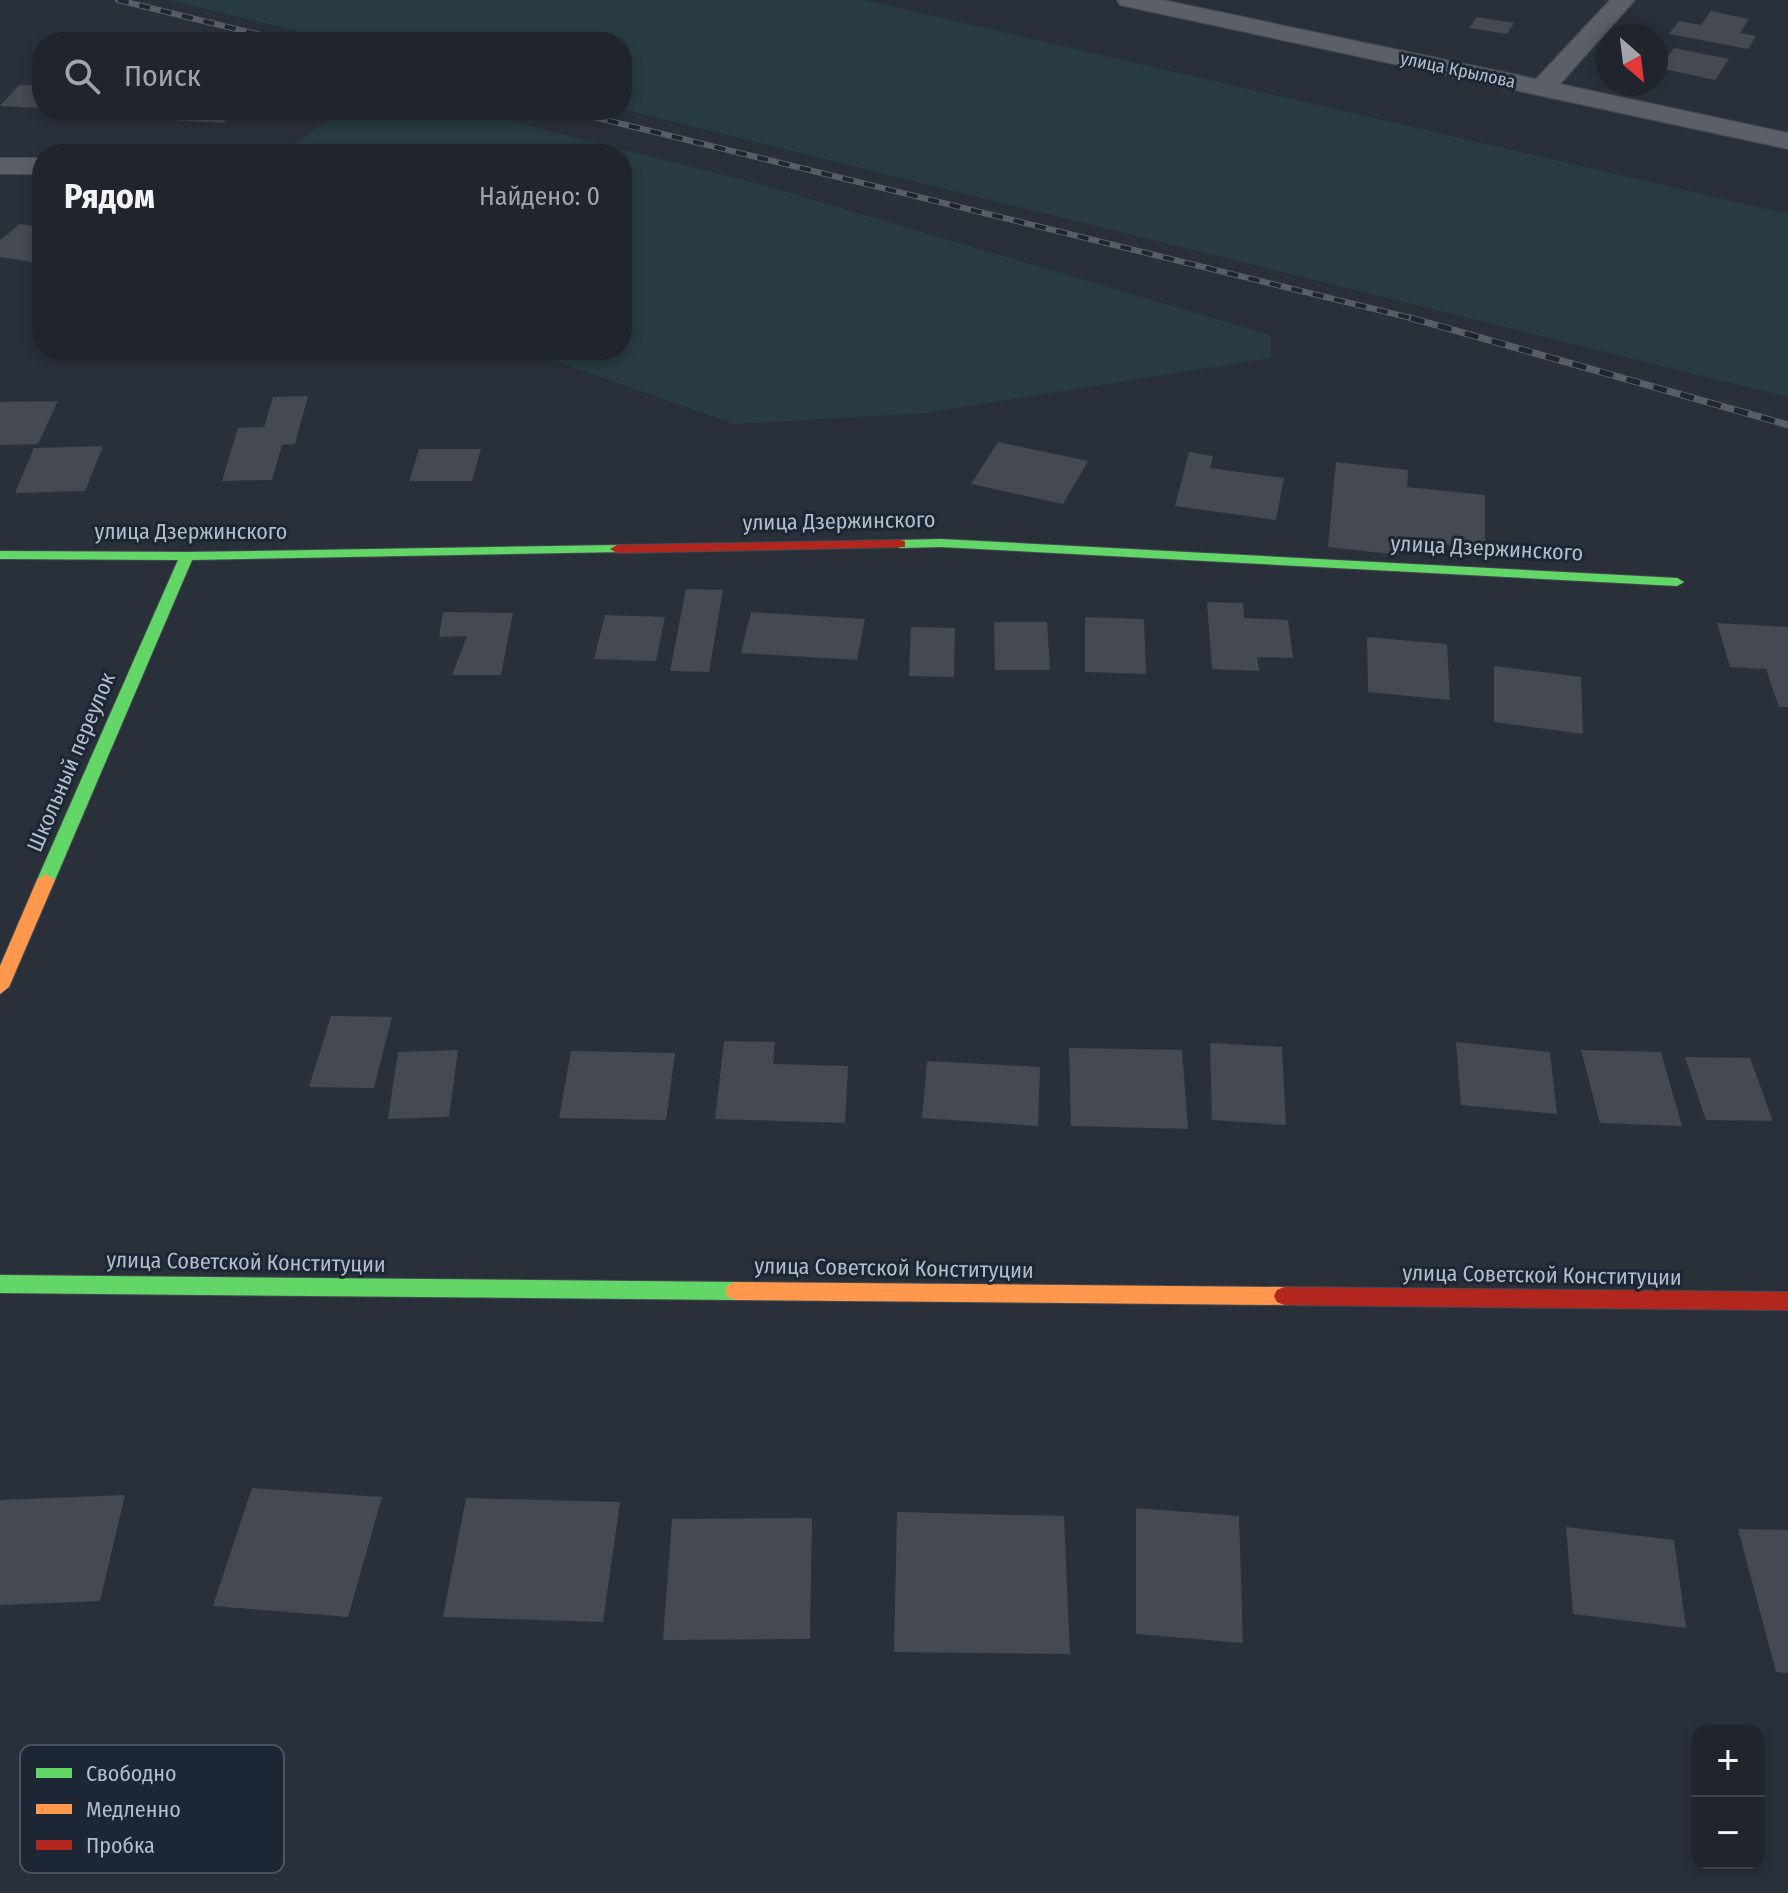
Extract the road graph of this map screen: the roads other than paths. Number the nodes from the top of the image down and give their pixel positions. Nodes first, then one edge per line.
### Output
1 (1129, 0) edge
2 (1623, 0) edge
3 (1542, 88) junction
4 (1788, 141) edge
5 (0, 166) edge
6 (32, 166) edge
7 (0, 555) edge
8 (187, 556) junction
9 (1677, 582) dead end
10 (0, 987) edge
11 (0, 1284) edge
12 (1788, 1301) edge

1 - 3 street, улица Крылова
2 - 3 street
3 - 4 street, улица Крылова
5 - 6 street
7 - 8 street, улица Дзержинского
8 - 9 street, улица Дзержинского
8 - 10 street, Школьный переулок
11 - 12 street, улица Советской Конституции

